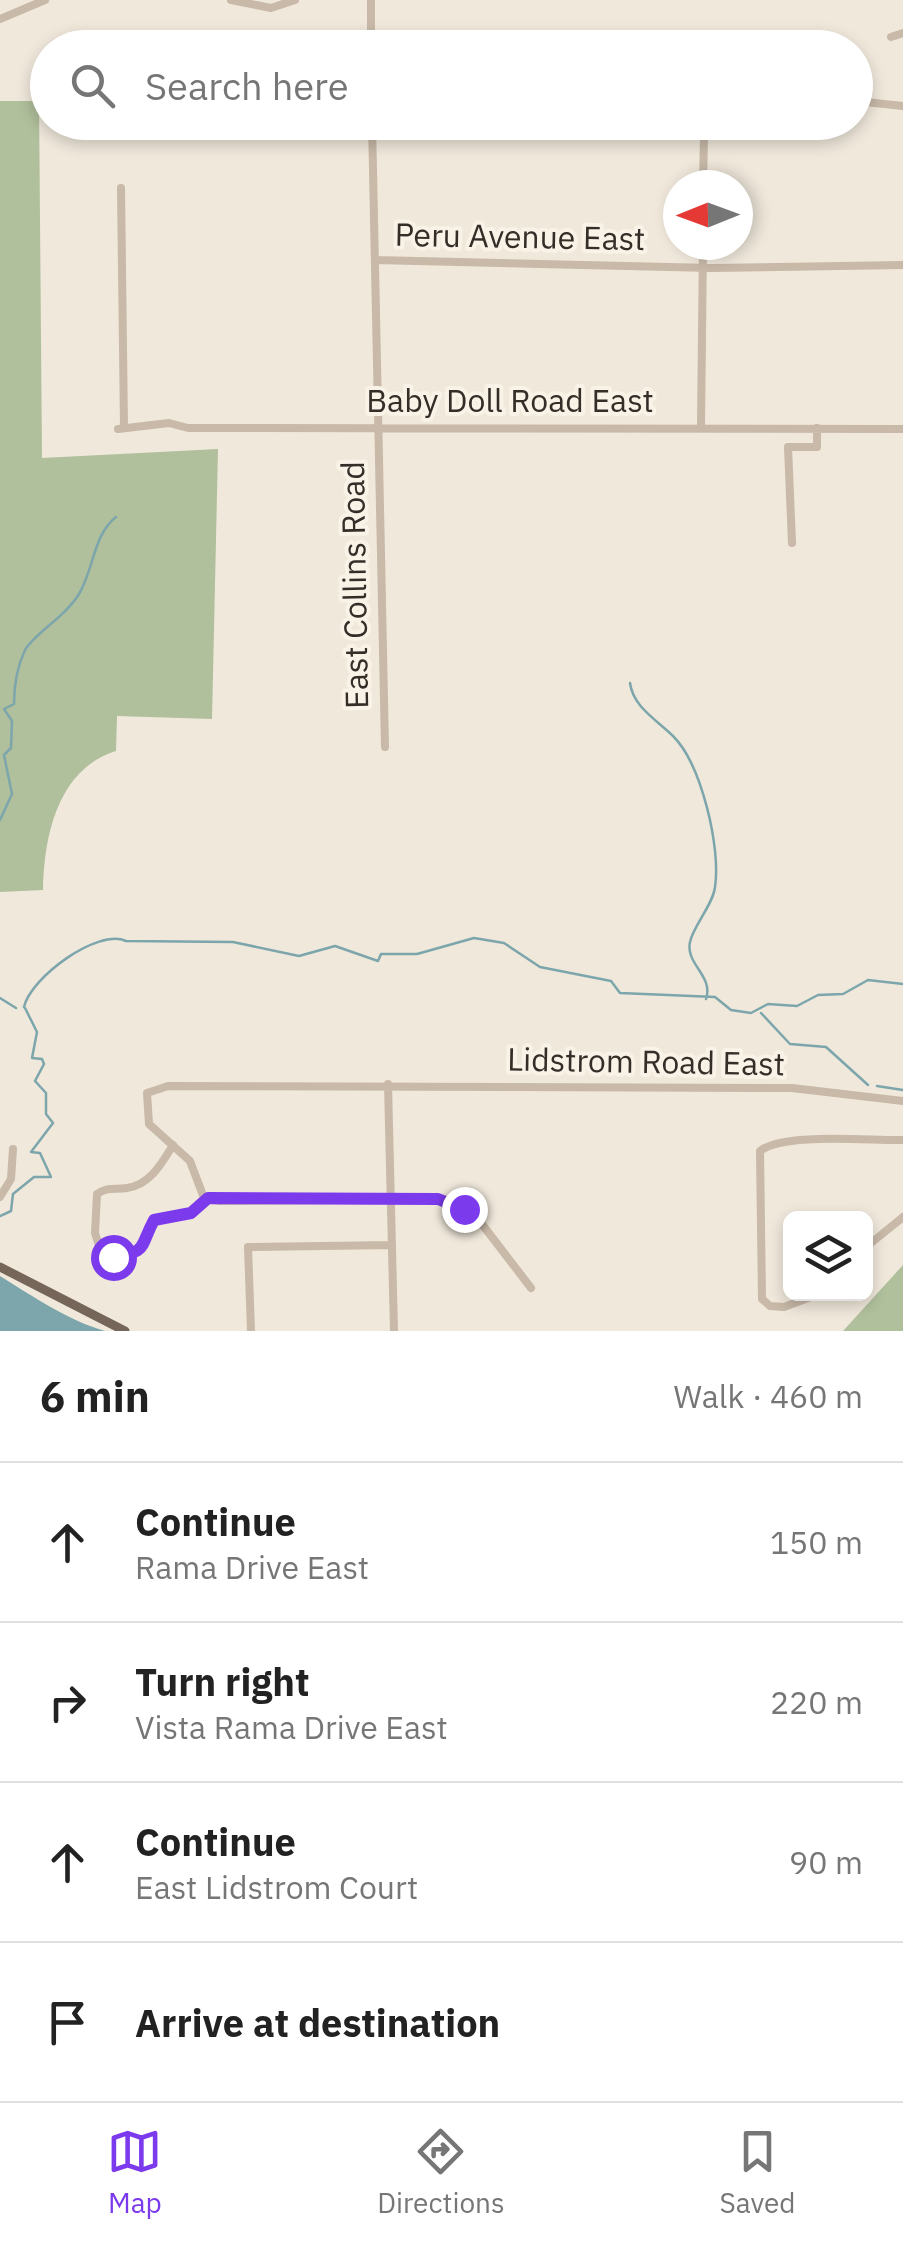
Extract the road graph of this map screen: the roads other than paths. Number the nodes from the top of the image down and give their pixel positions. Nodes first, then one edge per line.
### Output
1 (45, 0) edge
2 (231, 0) edge
3 (295, 0) edge
4 (370, 0) edge
5 (0, 19) edge
6 (371, 30) edge
7 (903, 33) edge
8 (891, 37) dead end
9 (873, 103) edge
10 (903, 106) edge
11 (372, 140) edge
12 (704, 140) edge
13 (704, 170) edge
14 (121, 188) dead end
15 (375, 260) junction
16 (703, 260) edge
17 (703, 264) junction
18 (903, 265) edge
19 (376, 426) junction
20 (701, 426) junction
21 (817, 428) junction
22 (903, 429) edge
23 (792, 544) dead end
24 (385, 746) dead end
25 (388, 1084) junction
26 (903, 1101) edge
27 (903, 1140) edge
28 (172, 1145) junction
29 (13, 1149) dead end
30 (0, 1197) edge
31 (208, 1198) junction
32 (391, 1198) junction
33 (903, 1216) edge
34 (873, 1241) edge
35 (392, 1245) junction
36 (0, 1266) edge
37 (532, 1288) dead end
38 (800, 1301) edge
39 (125, 1331) edge
40 (251, 1331) edge
41 (394, 1331) edge

1 - 5 street
2 - 3 street
4 - 6 street
7 - 8 street
9 - 10 street
11 - 15 street, East Collins Road
12 - 13 street
14 - 19 street, Baby Doll Road East
15 - 17 street, Peru Avenue East
15 - 19 street, East Collins Road
16 - 17 street
17 - 18 street, Peru Avenue East
17 - 20 street
19 - 20 street, Baby Doll Road East
19 - 24 street, East Collins Road
20 - 21 street, Baby Doll Road East
21 - 22 street, Baby Doll Road East
21 - 23 street
25 - 26 street, Lidstrom Road East
25 - 28 street, Lidstrom Road East
25 - 32 street
27 - 38 street
28 - 31 street
28 - 31 street
29 - 30 street
31 - 32 street
32 - 35 street
32 - 37 street
33 - 34 street
35 - 40 street
35 - 41 street
36 - 39 main road

